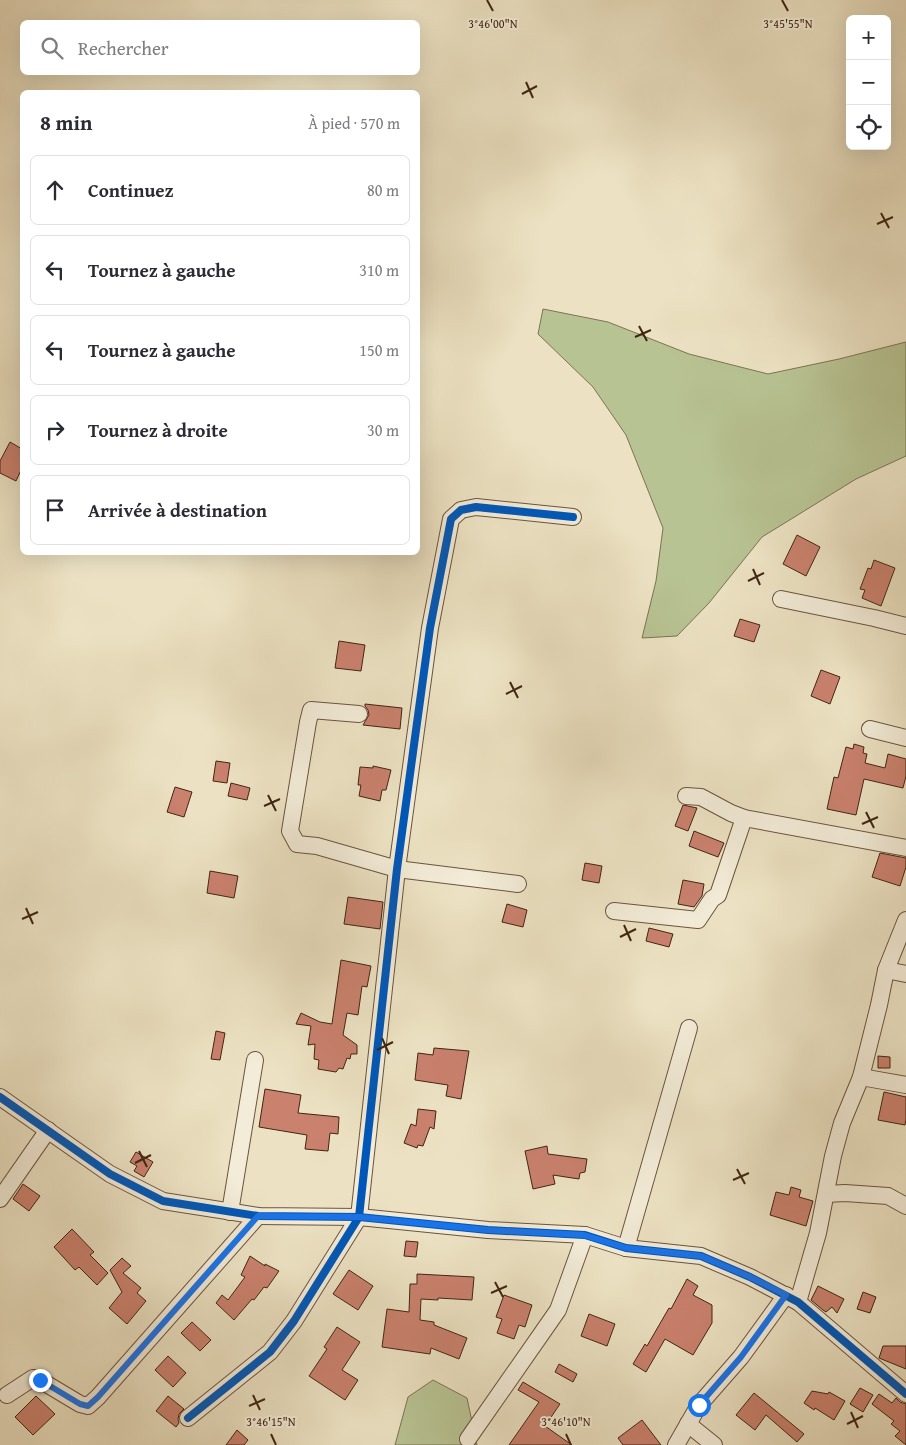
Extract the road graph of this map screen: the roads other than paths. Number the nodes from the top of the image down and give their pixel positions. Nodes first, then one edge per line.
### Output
1 (573, 517) dead end
2 (781, 600) dead end
3 (906, 626) edge
4 (359, 714) dead end
5 (870, 729) dead end
6 (906, 738) edge
7 (686, 796) dead end
8 (744, 818) junction
9 (906, 848) edge
10 (397, 869) junction
11 (518, 884) dead end
12 (614, 910) dead end
13 (906, 920) edge
14 (886, 970) junction
15 (906, 974) edge
16 (689, 1028) dead end
17 (255, 1060) dead end
18 (860, 1077) junction
19 (906, 1085) edge
20 (0, 1097) edge
21 (48, 1130) junction
22 (826, 1194) junction
23 (0, 1199) edge
24 (906, 1206) edge
25 (230, 1212) junction
26 (258, 1216) junction
27 (359, 1217) junction
28 (584, 1235) junction
29 (626, 1248) junction
30 (792, 1298) junction
31 (906, 1394) edge
32 (7, 1395) dead end
33 (188, 1418) dead end
34 (688, 1424) junction
35 (468, 1439) dead end
36 (676, 1445) edge
37 (714, 1445) edge

1 - 10 street
2 - 3 street
4 - 10 street
5 - 6 street
7 - 8 street
8 - 9 street
8 - 12 street
10 - 11 street
10 - 27 street
13 - 14 street
14 - 15 street
14 - 18 street
16 - 29 street
17 - 25 street
18 - 19 street
18 - 22 street
20 - 21 street
21 - 23 street
21 - 25 street
22 - 24 street
22 - 30 street
25 - 26 street
26 - 27 street
26 - 32 street
27 - 28 street
27 - 33 street
28 - 29 street
28 - 35 street
29 - 30 street
30 - 31 street
30 - 34 street
34 - 36 street
34 - 37 street

